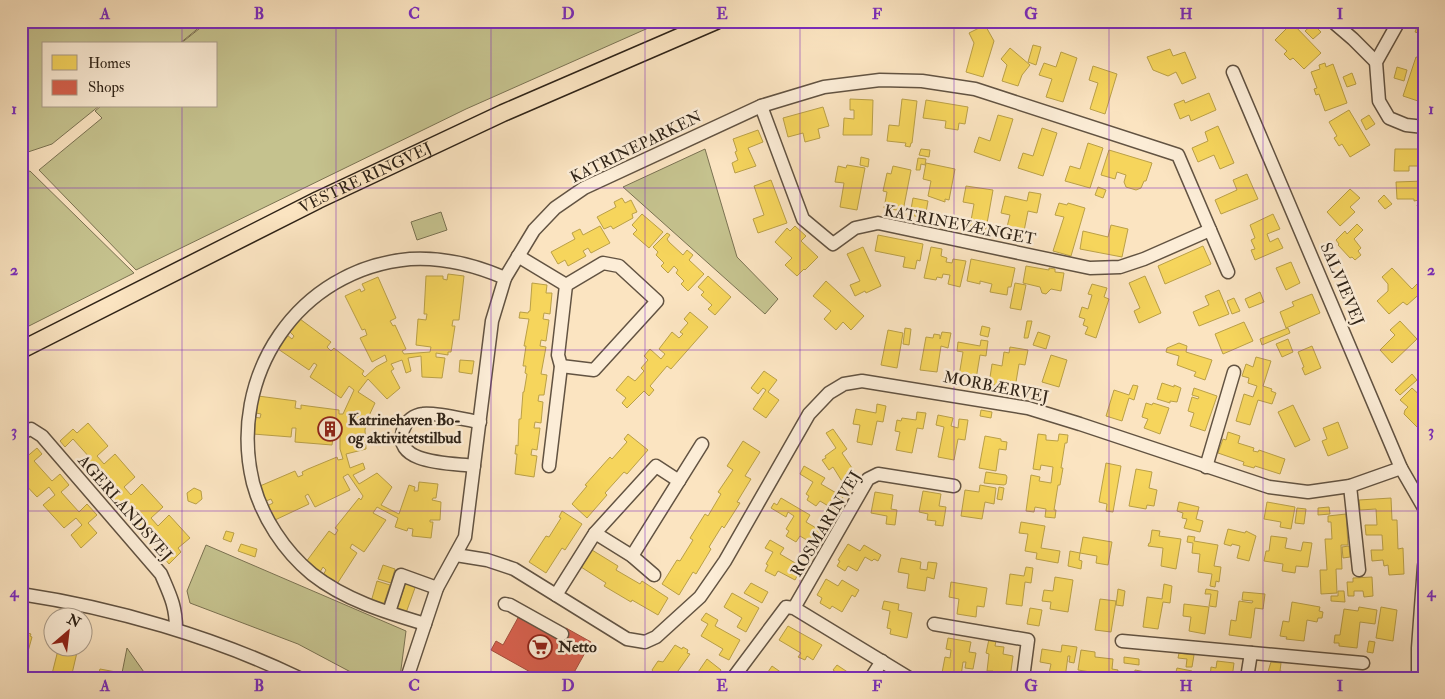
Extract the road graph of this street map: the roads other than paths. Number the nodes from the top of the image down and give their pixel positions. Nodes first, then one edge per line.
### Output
1 (716, 21) edge
2 (1332, 21) edge
3 (1399, 21) edge
4 (1376, 62) junction
5 (1232, 72) dead end
6 (761, 106) junction
7 (1424, 127) edge
8 (1210, 230) junction
9 (518, 256) junction
10 (1228, 272) dead end
11 (505, 278) junction
12 (566, 285) junction
13 (21, 350) edge
14 (561, 366) junction
15 (1234, 372) dead end
16 (480, 422) junction
17 (21, 432) edge
18 (702, 444) dead end
19 (474, 466) junction
20 (549, 466) dead end
21 (1206, 467) junction
22 (1401, 468) junction
23 (679, 481) junction
24 (954, 486) dead end
25 (1350, 486) junction
26 (1424, 508) edge
27 (595, 532) junction
28 (456, 555) junction
29 (632, 556) junction
30 (1424, 566) edge
31 (1359, 570) dead end
32 (654, 575) dead end
33 (437, 588) junction
34 (21, 594) edge
35 (556, 595) junction
36 (504, 604) dead end
37 (794, 608) junction
38 (390, 609) dead end
39 (425, 624) junction
40 (934, 624) dead end
41 (176, 630) junction
42 (562, 634) dead end
43 (1122, 641) dead end
44 (1251, 653) junction
45 (882, 661) junction
46 (1363, 664) dead end
47 (299, 678) edge
48 (407, 678) edge
49 (733, 678) edge
50 (870, 678) edge
51 (909, 678) edge
52 (1023, 678) edge
53 (1247, 678) edge
54 (1418, 678) edge

1 - 13 main road, VESTRE RINGVEJ
2 - 4 street
3 - 4 street
4 - 7 street
5 - 22 street, SALVIEVEJ
6 - 8 street
6 - 8 street, KATRINEVÆNGET
6 - 9 street, KATRINEPARKEN
8 - 10 street
9 - 11 street, KATRINEPARKEN
9 - 12 street
11 - 16 street, KATRINEPARKEN
11 - 39 street
12 - 14 street
12 - 14 street
14 - 20 street
15 - 21 street
16 - 19 street, KATRINEPARKEN
16 - 19 street
17 - 41 street, AGERLANDSVEJ
18 - 23 street
19 - 28 street, KATRINEPARKEN
21 - 25 street, MORBÆRVEJ
21 - 35 street, MORBÆRVEJ
22 - 25 street, MORBÆRVEJ
22 - 26 street, SALVIEVEJ
23 - 27 street
23 - 29 street
24 - 37 street, ROSMARINVEJ
25 - 31 street
27 - 29 street
27 - 35 street
28 - 33 street, KATRINEPARKEN
28 - 35 street
29 - 32 street
30 - 54 street
33 - 38 street
33 - 39 street, KATRINEPARKEN
34 - 41 street
36 - 42 street
37 - 45 street
37 - 49 street, ROSMARINVEJ
39 - 48 street, KATRINEPARKEN
40 - 52 street
41 - 47 street
43 - 44 street
44 - 46 street
44 - 53 street
45 - 50 street
45 - 51 street

